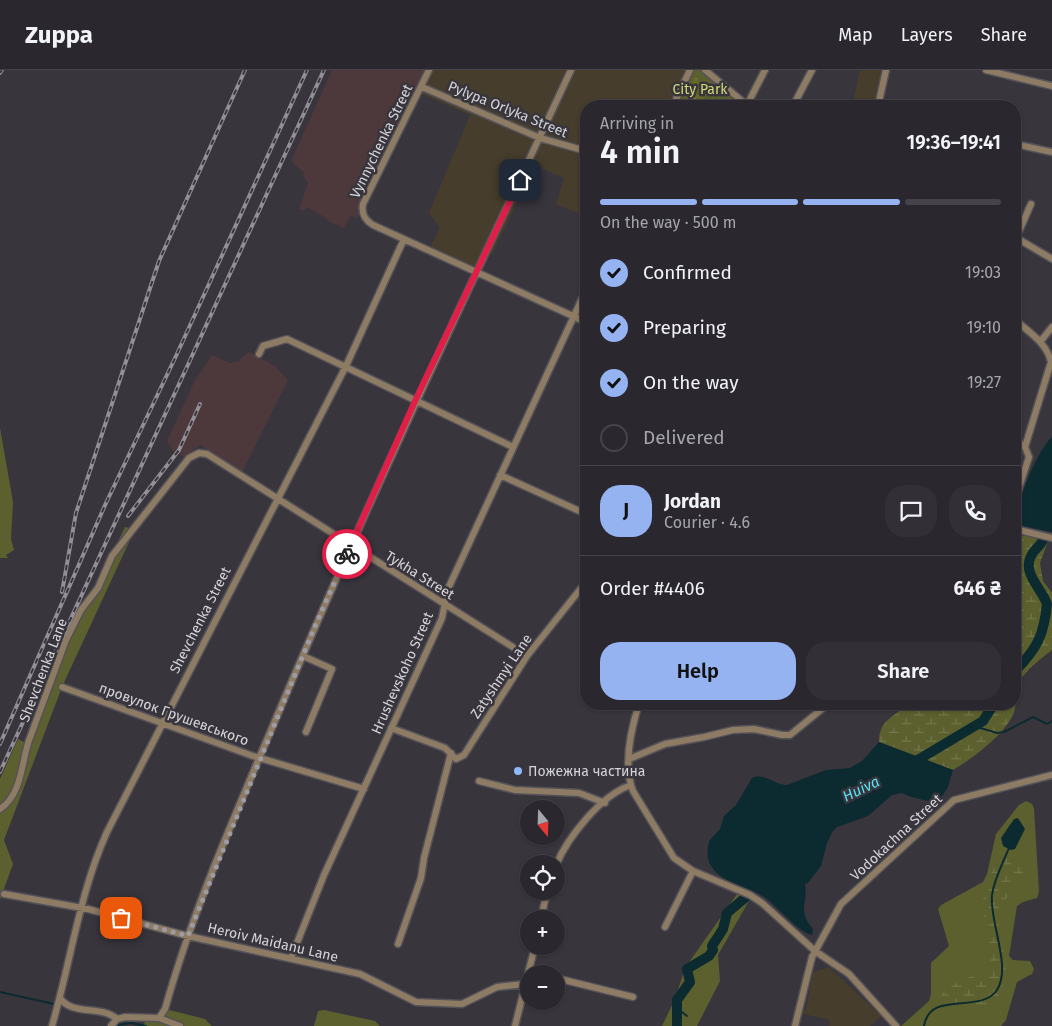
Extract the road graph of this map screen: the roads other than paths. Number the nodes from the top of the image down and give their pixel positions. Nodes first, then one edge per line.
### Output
1 (429, 70) edge
2 (572, 70) edge
3 (690, 70) edge
4 (705, 70) edge
5 (765, 70) edge
6 (812, 70) edge
7 (886, 70) edge
8 (986, 70) edge
9 (1052, 86) edge
10 (422, 87) junction
11 (676, 100) edge
12 (740, 100) edge
13 (750, 100) edge
14 (796, 100) edge
15 (879, 100) edge
16 (540, 138) junction
17 (1021, 145) edge
18 (580, 149) edge
19 (1052, 152) edge
20 (1031, 204) dead end
21 (1021, 225) edge
22 (404, 239) junction
23 (1021, 241) edge
24 (1052, 259) edge
25 (477, 272) junction
26 (580, 302) edge
27 (573, 316) junction
28 (580, 319) edge
29 (1021, 325) edge
30 (1052, 327) edge
31 (1040, 342) junction
32 (258, 354) dead end
33 (346, 366) junction
34 (415, 401) junction
35 (1021, 444) edge
36 (1025, 447) junction
37 (513, 448) junction
38 (199, 453) joint
39 (500, 475) junction
40 (1021, 482) edge
41 (278, 500) junction
42 (580, 511) edge
43 (1021, 530) edge
44 (1052, 538) edge
45 (351, 546) junction
46 (580, 590) edge
47 (444, 605) junction
48 (303, 656) junction
49 (527, 656) junction
50 (62, 686) dead end
51 (638, 710) edge
52 (821, 710) edge
53 (161, 723) junction
54 (391, 728) junction
55 (306, 732) dead end
56 (453, 756) junction
57 (260, 757) junction
58 (629, 759) junction
59 (1052, 774) edge
60 (479, 781) dead end
61 (631, 785) junction
62 (364, 789) junction
63 (604, 803) junction
64 (0, 809) edge
65 (562, 855) edge
66 (693, 871) junction
67 (4, 894) dead end
68 (80, 908) junction
69 (665, 927) dead end
70 (188, 936) junction
71 (398, 944) dead end
72 (815, 951) junction
73 (291, 958) junction
74 (565, 980) edge
75 (520, 985) edge
76 (633, 997) dead end
77 (60, 998) junction
78 (520, 1007) edge
79 (159, 1018) junction
80 (117, 1019) junction
81 (52, 1026) edge
82 (111, 1026) edge
83 (180, 1026) edge
84 (515, 1026) edge
85 (795, 1026) edge
86 (896, 1026) edge

1 - 10 street, Vynnychenka Street
2 - 16 street
3 - 11 street
4 - 12 street
5 - 13 street
6 - 14 street
7 - 15 street
8 - 9 street
10 - 16 street, Pylypa Orlyka Street
10 - 22 street, Vynnychenka Street
16 - 18 street, Pylypa Orlyka Street
16 - 25 street
17 - 19 street
20 - 21 street
22 - 25 street
22 - 33 street, Shevchenka Street
23 - 24 street
25 - 27 street
25 - 34 street
26 - 27 street, Hrushevskoho Street
27 - 28 street
27 - 37 street, Hrushevskoho Street
29 - 31 street
30 - 31 street
31 - 36 street
32 - 33 street
33 - 34 street
33 - 41 street, Shevchenka Street
34 - 37 street
34 - 45 street
35 - 36 street
36 - 40 street
37 - 39 street, Hrushevskoho Street
38 - 41 street, Tykha Street
38 - 64 street, Shevchenka Lane
39 - 42 street
39 - 47 street, Hrushevskoho Street
41 - 45 street, Tykha Street
41 - 53 street, Shevchenka Street
43 - 44 street
45 - 47 street, Tykha Street
45 - 48 street
46 - 49 street, Zatyshmyi Lane
47 - 49 street, Tykha Street
47 - 54 street, Hrushevskoho Street
48 - 55 street
48 - 57 street
49 - 56 street, Zatyshmyi Lane
50 - 53 street, провулок Грушевського
51 - 58 street
52 - 58 street
53 - 57 street, провулок Грушевського
53 - 68 street, Shevchenka Street
54 - 56 street
54 - 62 street, Hrushevskoho Street
56 - 71 street
57 - 62 street, провулок Грушевського
57 - 70 street
58 - 61 street
59 - 72 street, Vodokachna Street
60 - 63 street
61 - 63 street
61 - 66 street
62 - 73 street, Hrushevskoho Street
63 - 65 street
66 - 69 street
66 - 72 street
67 - 68 street, Heroiv Maidanu Lane
68 - 70 street, Heroiv Maidanu Lane
68 - 77 street, Shevchenka Street
70 - 73 street, Heroiv Maidanu Lane
70 - 79 street
72 - 85 street, Vodokachna Street
72 - 86 street
73 - 75 street, Heroiv Maidanu Lane
74 - 76 street
77 - 80 street
77 - 81 street, Shevchenka Street
78 - 84 street
79 - 80 street
79 - 83 street
80 - 82 street

